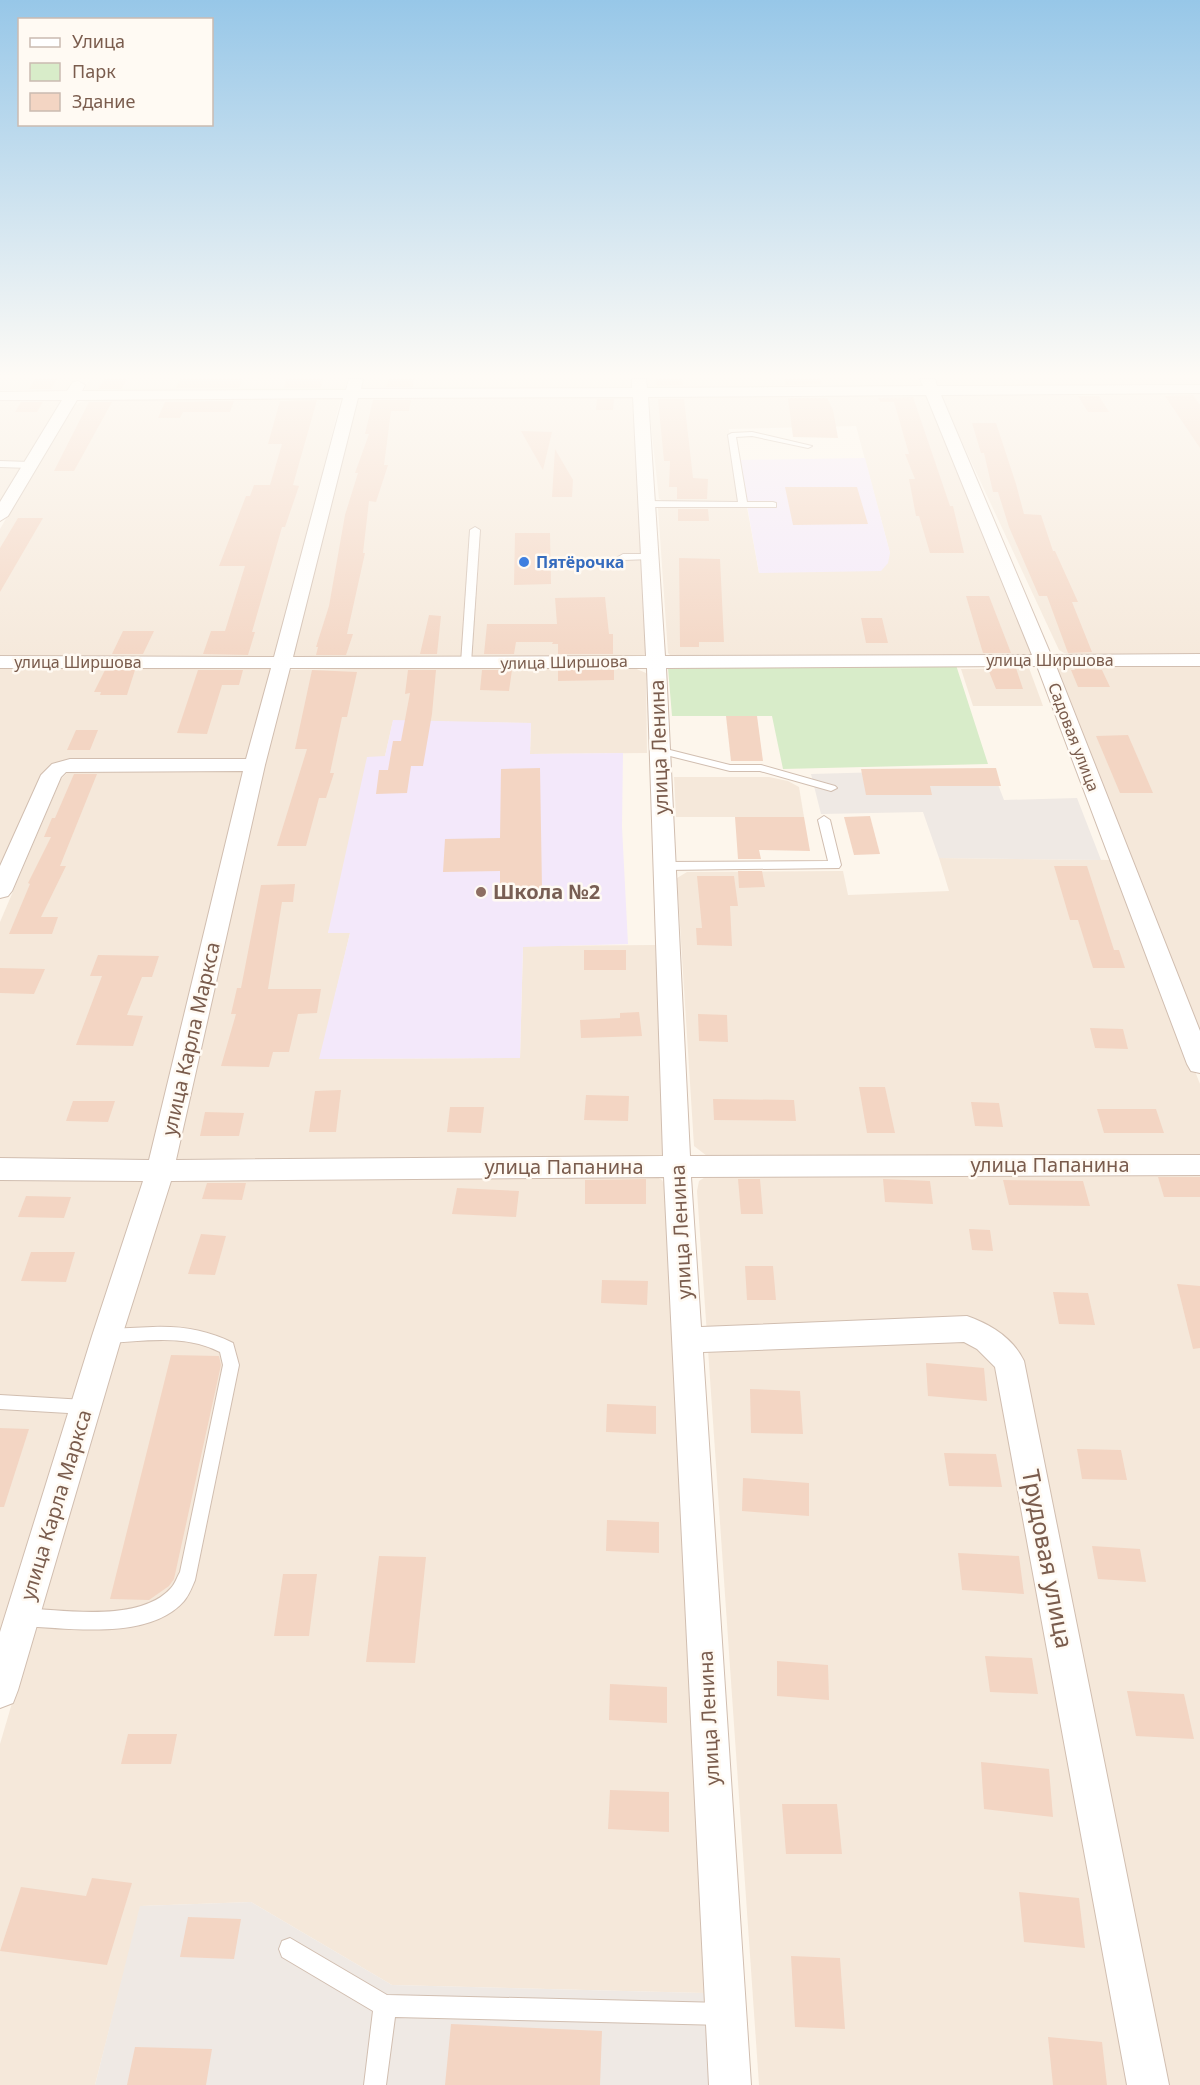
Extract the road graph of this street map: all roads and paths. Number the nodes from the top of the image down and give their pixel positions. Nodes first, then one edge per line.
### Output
1 (23, 476) edge
2 (331, 476) edge
3 (644, 476) edge
4 (738, 476) edge
5 (968, 476) edge
6 (645, 504) junction
7 (743, 505) junction
8 (773, 505) dead end
9 (0, 516) edge
10 (475, 530) dead end
11 (1044, 660) junction
12 (1200, 660) edge
13 (656, 661) junction
14 (0, 662) edge
15 (282, 663) junction
16 (466, 663) junction
17 (658, 750) junction
18 (255, 765) junction
19 (831, 788) dead end
20 (825, 820) dead end
21 (664, 866) junction
22 (0, 891) edge
23 (1200, 1064) edge
24 (1200, 1165) edge
25 (677, 1167) junction
26 (0, 1169) edge
27 (160, 1171) junction
28 (107, 1336) junction
29 (688, 1340) junction
30 (0, 1402) edge
31 (85, 1407) junction
32 (22, 1617) junction
33 (0, 1690) edge
34 (290, 1950) dead end
35 (385, 2006) junction
36 (726, 2014) junction
37 (375, 2085) edge
38 (730, 2085) edge
39 (1148, 2085) edge

1 - 9 street
2 - 15 street, улица Карла Маркса
3 - 6 street, улица Ленина
4 - 7 lane
5 - 11 street, Садовая улица
6 - 7 lane
6 - 13 street, улица Ленина
7 - 8 lane
10 - 16 lane
11 - 12 street, улица Ширшова
11 - 13 street, улица Ширшова
11 - 23 street, Садовая улица
13 - 16 street, улица Ширшова
13 - 17 street, улица Ленина
14 - 15 street, улица Ширшова
15 - 16 street, улица Ширшова
15 - 18 street, улица Карла Маркса
17 - 19 lane
17 - 21 street, улица Ленина
18 - 22 street
18 - 27 street, улица Карла Маркса
20 - 21 lane
21 - 25 street, улица Ленина
24 - 25 street, улица Папанина
25 - 27 street, улица Папанина
25 - 29 street, улица Ленина
26 - 27 street, улица Папанина
27 - 28 street, улица Карла Маркса
28 - 31 street, улица Карла Маркса
28 - 32 lane
29 - 36 street, улица Ленина
29 - 39 street, Трудовая улица
30 - 31 lane
31 - 32 street, улица Карла Маркса
32 - 33 street, улица Карла Маркса
34 - 35 lane
35 - 36 lane
35 - 37 lane
36 - 38 street, улица Ленина

